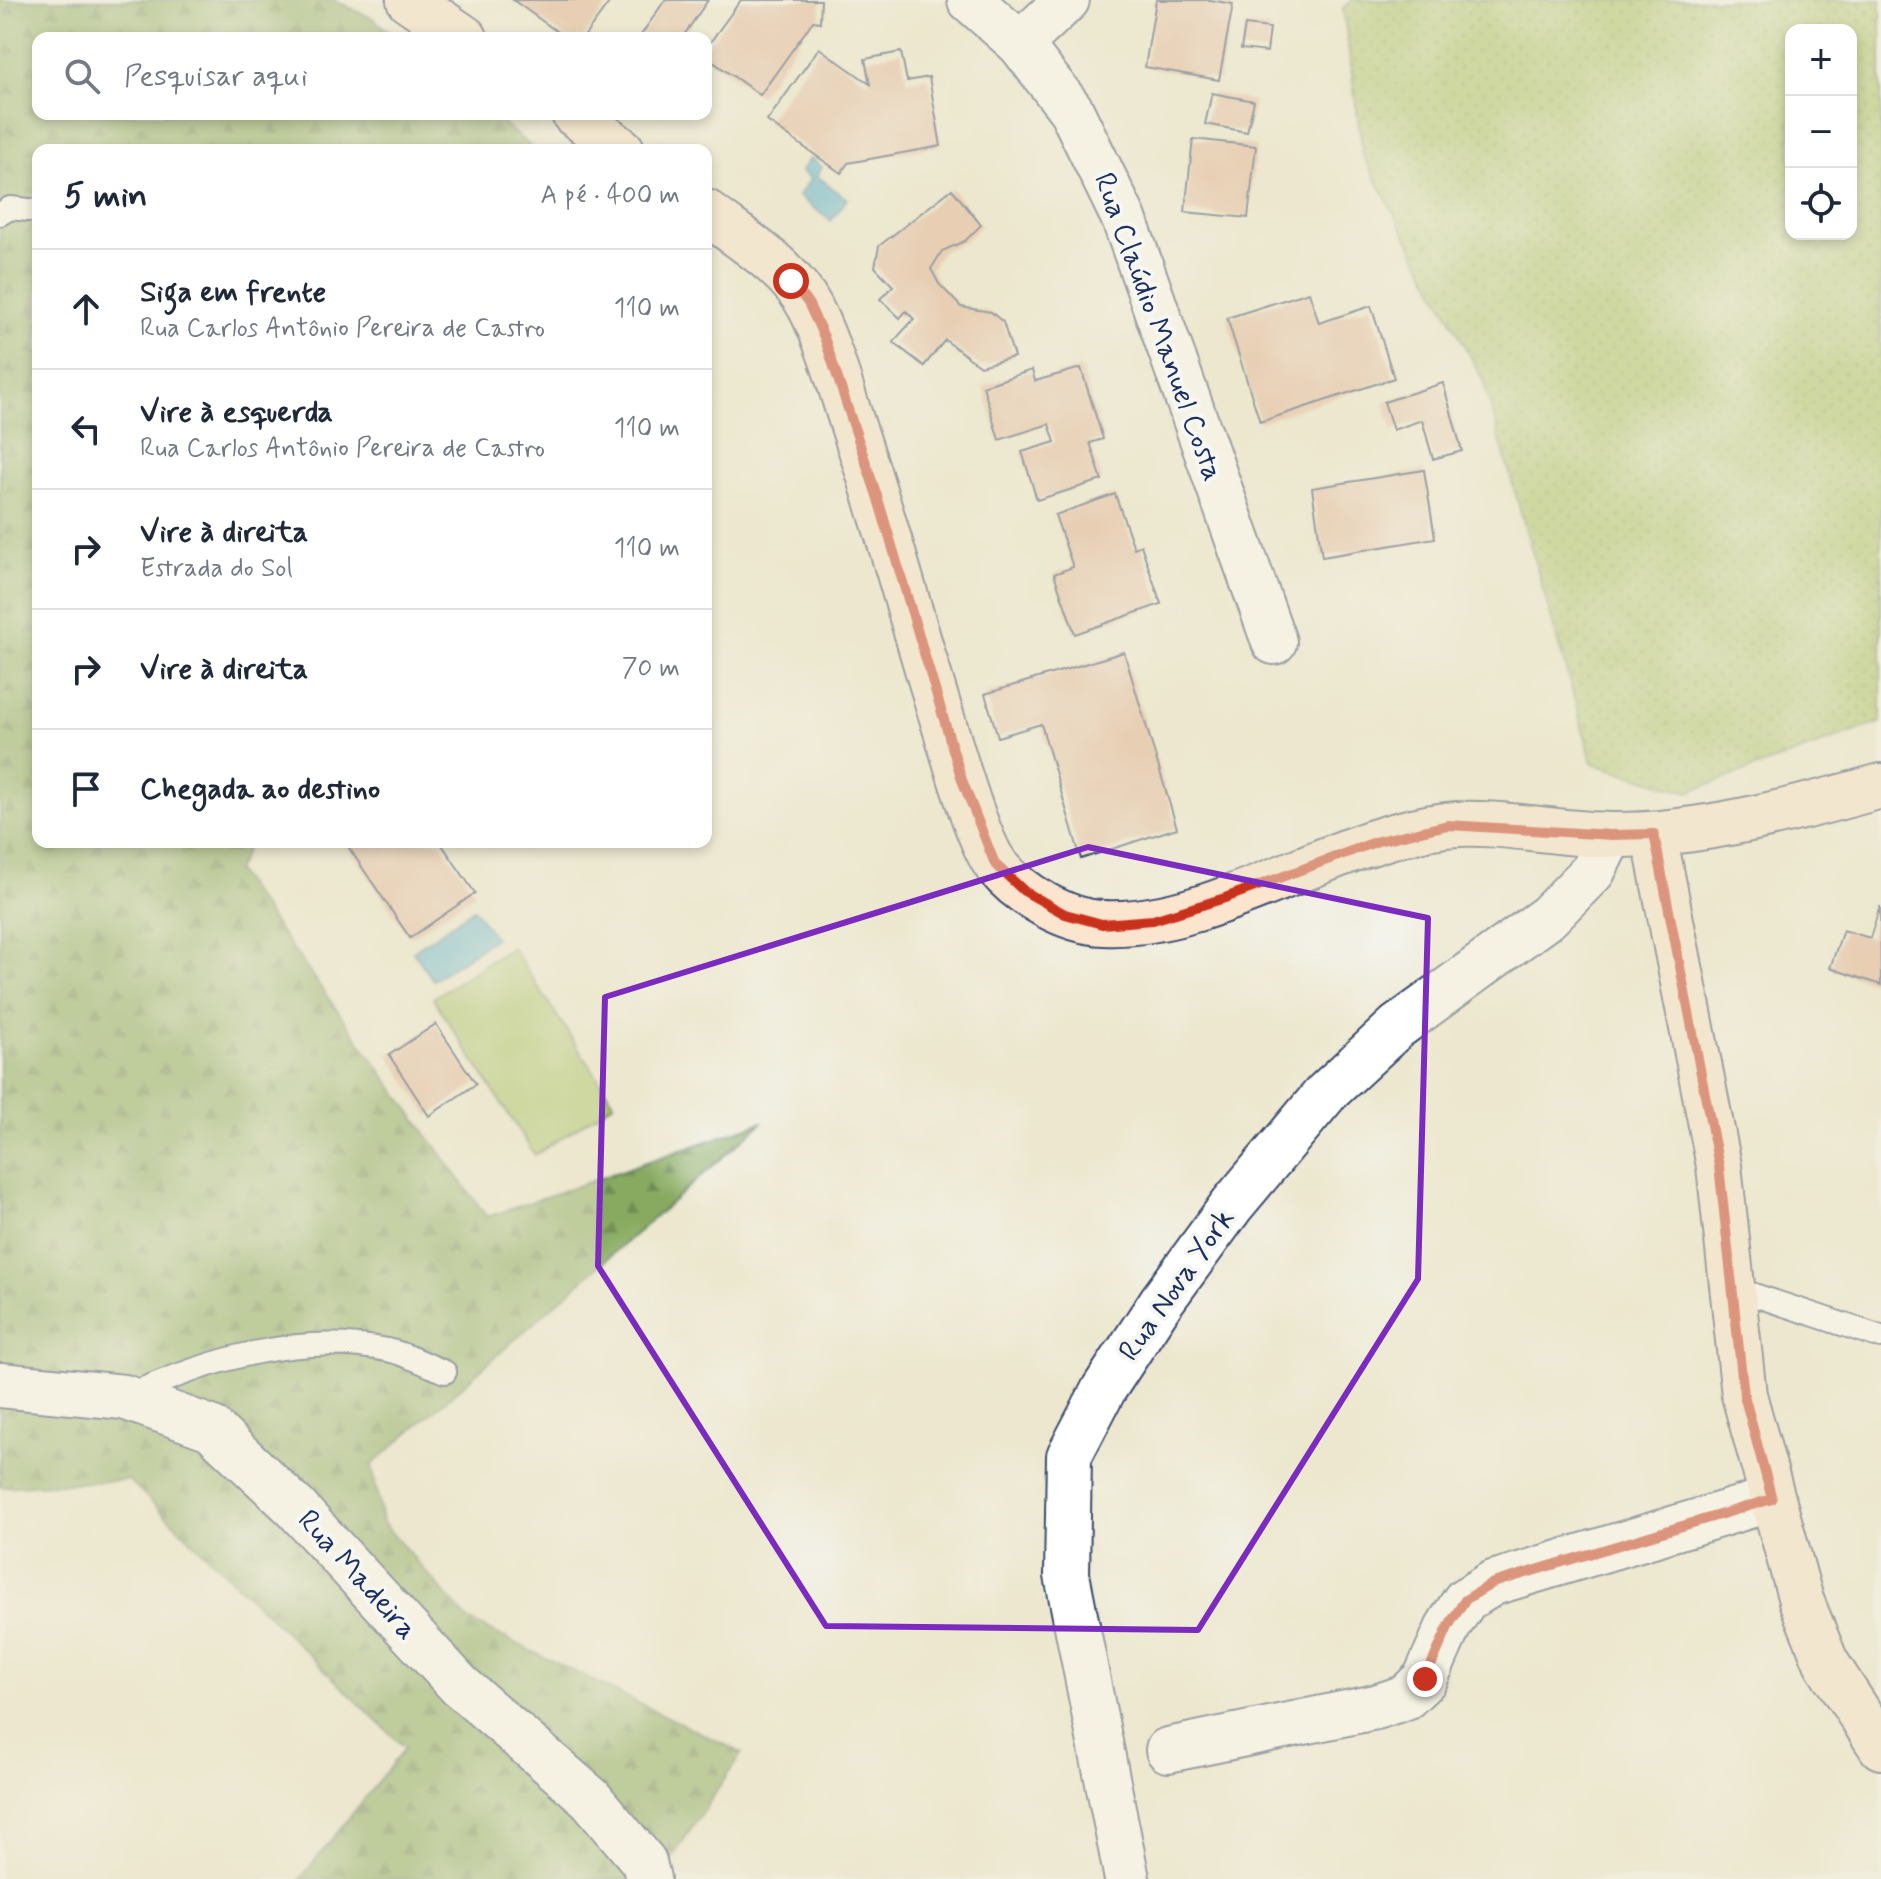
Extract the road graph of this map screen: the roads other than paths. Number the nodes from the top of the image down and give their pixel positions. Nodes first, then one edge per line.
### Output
1 (970, 0) edge
2 (1067, 0) edge
3 (424, 4) edge
4 (458, 32) edge
5 (1020, 44) junction
6 (582, 120) edge
7 (614, 144) edge
8 (32, 210) edge
9 (0, 214) edge
10 (712, 217) edge
11 (1274, 642) dead end
12 (1881, 786) edge
13 (1632, 834) junction
14 (1730, 1287) junction
15 (1881, 1337) edge
16 (445, 1372) dead end
17 (0, 1385) edge
18 (124, 1397) junction
19 (1772, 1499) junction
20 (1881, 1747) edge
21 (1168, 1750) dead end
22 (648, 1879) edge
23 (1127, 1879) edge

1 - 5 street, Rua Claúdio Manuel Costa
2 - 5 street
3 - 4 street
5 - 11 street, Rua Claúdio Manuel Costa
6 - 7 street
8 - 9 lane
10 - 13 street
12 - 13 street
13 - 14 street
13 - 23 street, Rua Nova York
14 - 15 lane
14 - 19 street
16 - 18 lane
17 - 18 street, Rua Madeira
18 - 22 street, Rua Madeira
19 - 20 street
19 - 21 street

